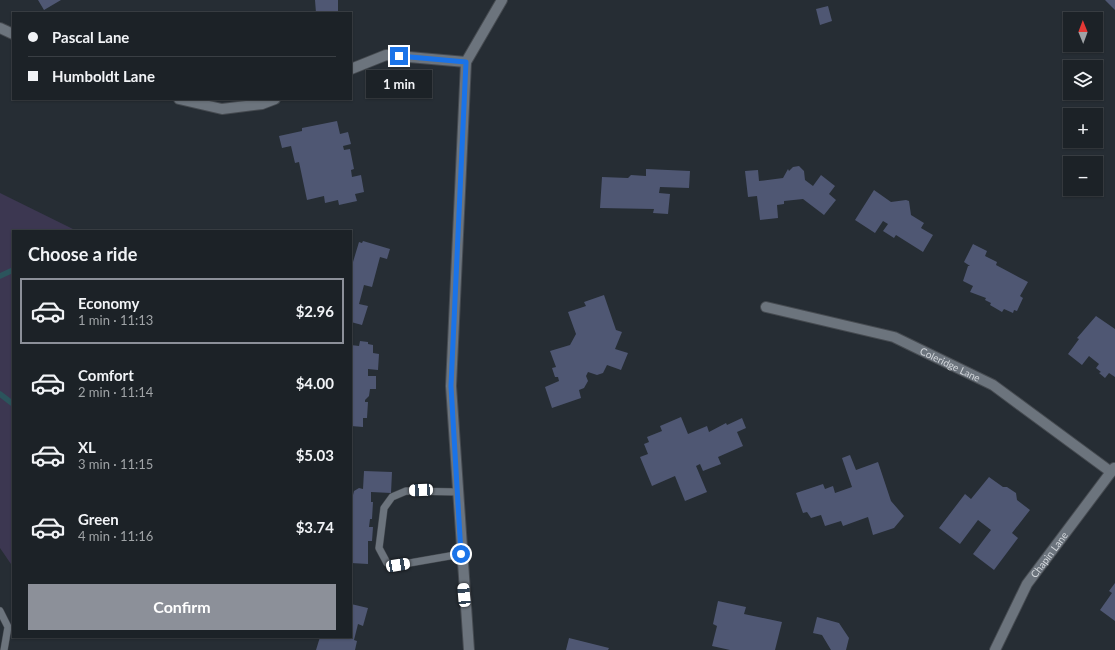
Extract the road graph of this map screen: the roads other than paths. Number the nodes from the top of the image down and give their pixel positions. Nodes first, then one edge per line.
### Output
1 (502, 0) edge
2 (0, 28) edge
3 (12, 34) edge
4 (466, 62) junction
5 (352, 69) edge
6 (183, 100) edge
7 (272, 100) edge
8 (766, 307) dead end
9 (1113, 470) edge
10 (459, 492) junction
11 (461, 554) junction
12 (0, 611) edge
13 (4, 650) edge
14 (469, 650) edge
15 (995, 650) edge

1 - 4 street
2 - 3 street
4 - 5 street
4 - 10 street
6 - 7 street
8 - 9 street, Coleridge Lane
9 - 15 street, Chapin Lane
10 - 11 street
10 - 11 lane
11 - 14 street
12 - 13 lane

